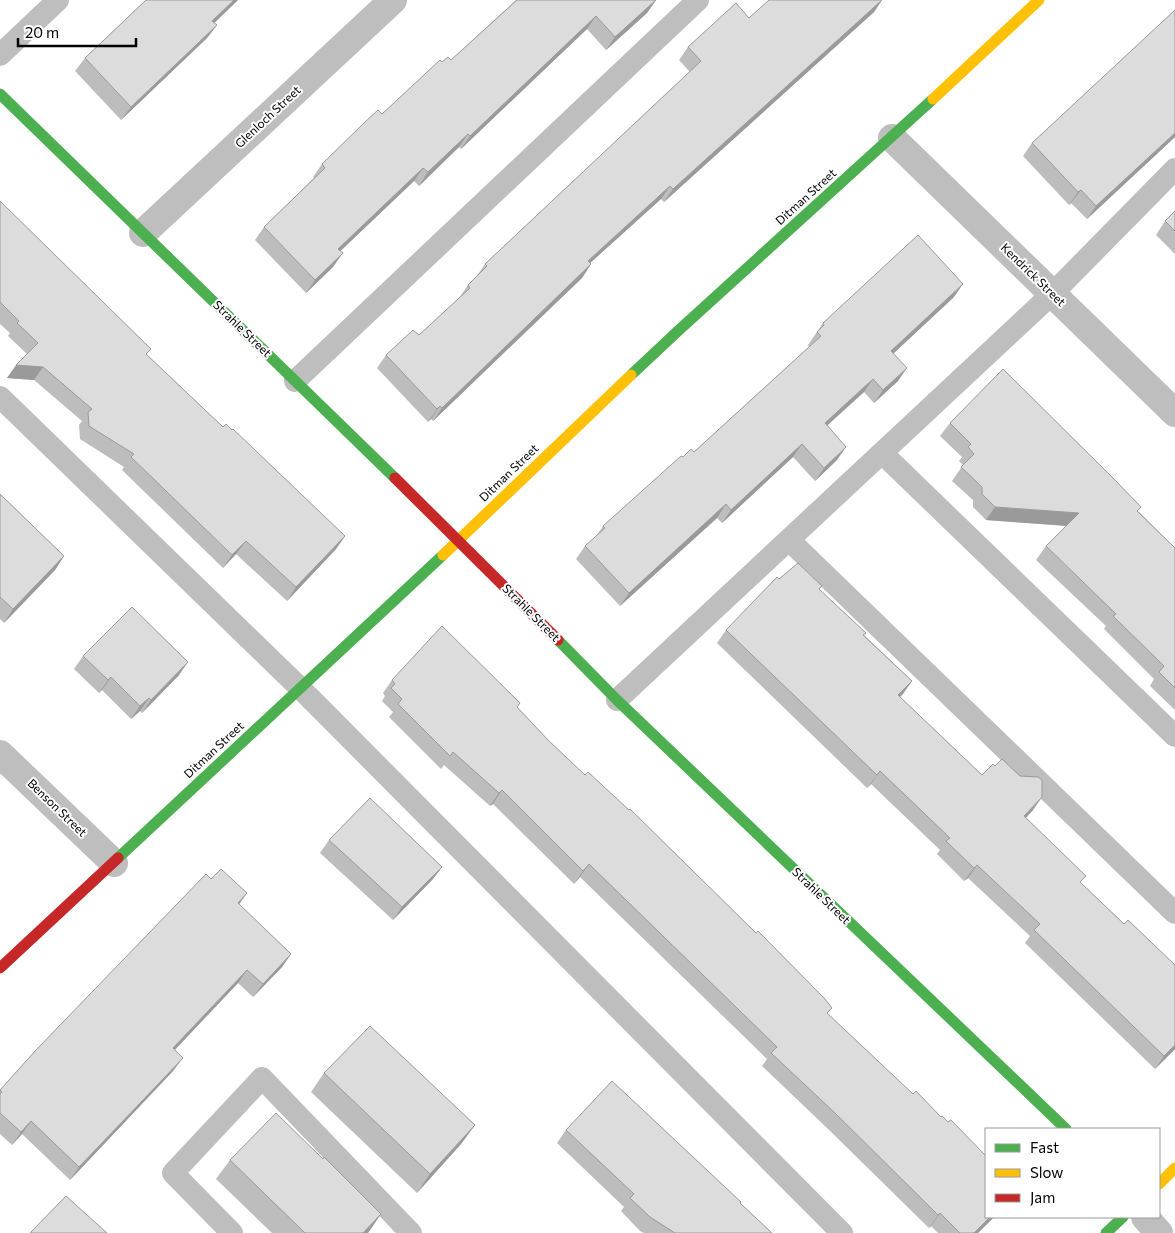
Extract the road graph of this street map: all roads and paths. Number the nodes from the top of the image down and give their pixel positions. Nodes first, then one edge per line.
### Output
1 (58, 0) edge
2 (393, 0) edge
3 (698, 0) edge
4 (1039, 0) edge
5 (0, 55) edge
6 (0, 94) edge
7 (892, 138) junction
8 (1175, 169) edge
9 (143, 233) junction
10 (1052, 294) junction
11 (296, 381) junction
12 (0, 397) edge
13 (1175, 413) edge
14 (882, 453) junction
15 (459, 540) junction
16 (789, 540) junction
17 (300, 688) junction
18 (617, 700) junction
19 (1175, 736) edge
20 (0, 754) edge
21 (114, 863) junction
22 (1175, 913) edge
23 (0, 968) edge
24 (1065, 1128) edge
25 (1175, 1168) edge
26 (1160, 1183) edge
27 (1122, 1218) edge
28 (1146, 1218) edge
29 (232, 1233) edge
30 (412, 1233) edge
31 (842, 1233) edge
32 (1106, 1233) edge
33 (1159, 1233) edge

1 - 5 lane
2 - 9 street, Glenloch Street
3 - 11 lane
4 - 7 street, Ditman Street
6 - 9 street, Strahle Street
7 - 10 street, Kendrick Street
7 - 15 street, Ditman Street
8 - 10 lane
9 - 11 street, Strahle Street
10 - 13 street, Kendrick Street
10 - 14 lane
11 - 15 street, Strahle Street
12 - 17 lane
14 - 16 lane
14 - 19 lane
15 - 17 street, Ditman Street
15 - 18 street, Strahle Street
16 - 18 lane
16 - 22 lane
17 - 21 street, Ditman Street
17 - 31 lane
18 - 24 street, Strahle Street
20 - 21 street, Benson Street
21 - 23 street, Ditman Street
25 - 26 street
27 - 32 street
28 - 33 street
29 - 30 lane

